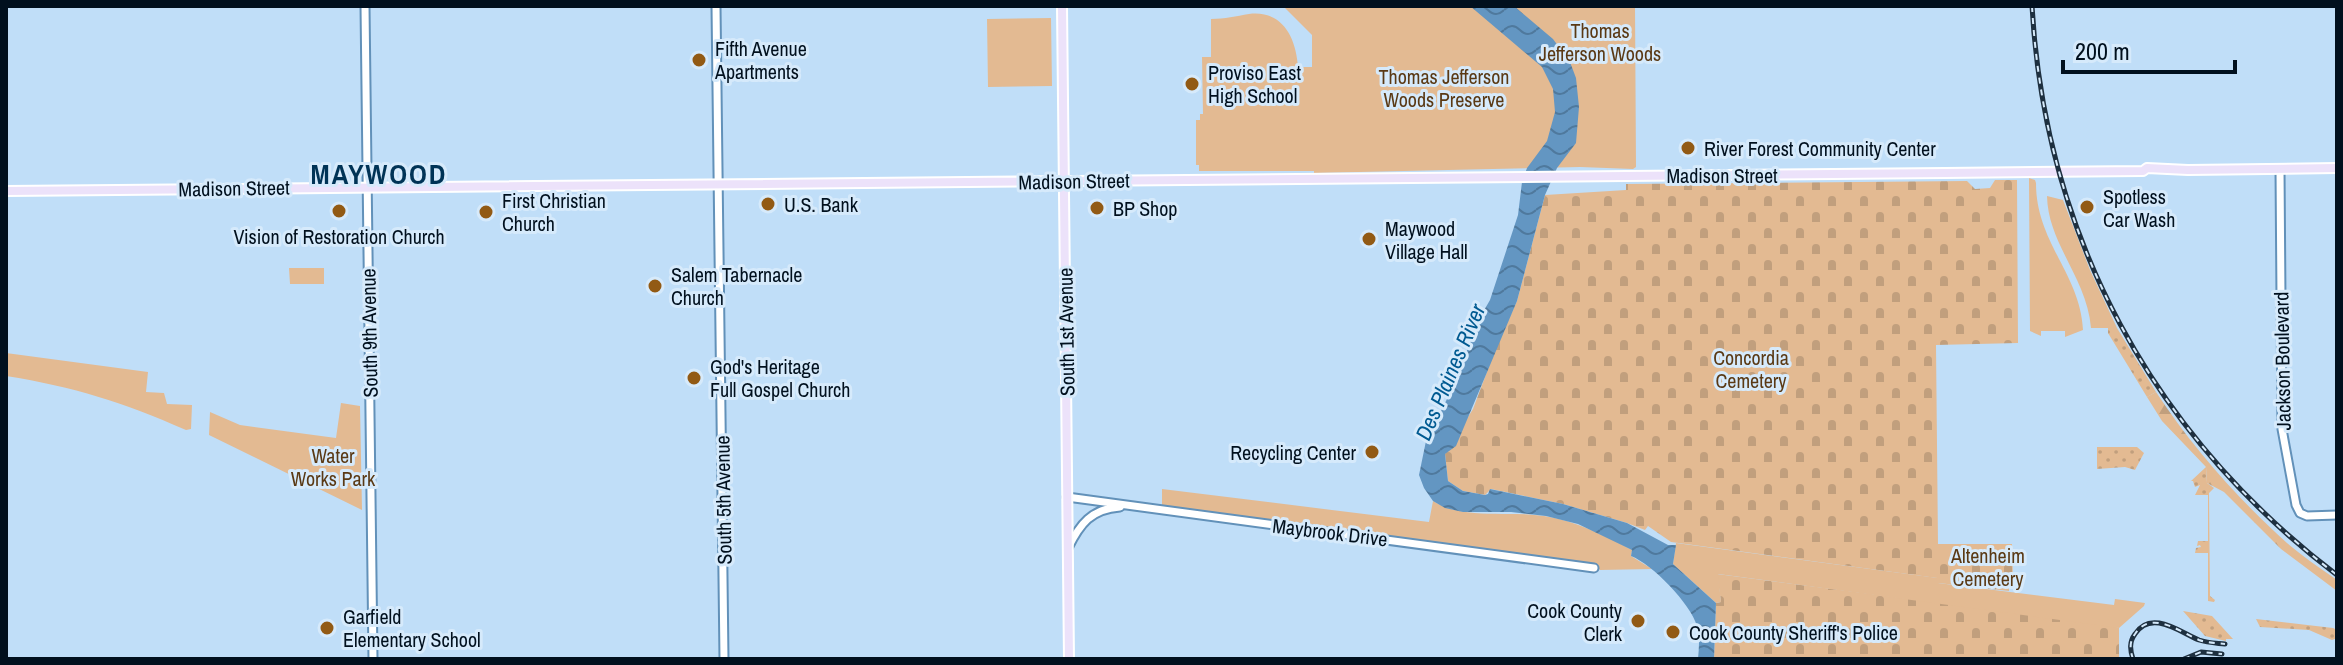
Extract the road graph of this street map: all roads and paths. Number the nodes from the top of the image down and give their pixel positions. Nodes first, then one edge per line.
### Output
1 (365, 6) edge
2 (716, 6) edge
3 (1062, 6) edge
4 (2337, 168) edge
5 (2280, 169) junction
6 (1065, 181) junction
7 (719, 184) junction
8 (367, 186) junction
9 (6, 191) edge
10 (1067, 497) junction
11 (1134, 505) junction
12 (2337, 515) edge
13 (1068, 550) junction
14 (1594, 568) dead end
15 (373, 659) edge
16 (724, 659) edge
17 (1069, 659) edge

1 - 8 street, South 9th Avenue
2 - 7 street, South 5th Avenue
3 - 6 main road, South 1st Avenue
4 - 5 main road, Madison Street
5 - 6 main road, Madison Street
5 - 12 street, Jackson Boulevard
6 - 7 main road, Madison Street
6 - 10 main road, South 1st Avenue
7 - 8 main road, Madison Street
7 - 16 street, South 5th Avenue
8 - 9 main road, Madison Street
8 - 15 street, South 9th Avenue
10 - 11 street, Maybrook Drive
10 - 13 main road, South 1st Avenue
11 - 13 street
11 - 14 street, Maybrook Drive
13 - 17 main road, South 1st Avenue

